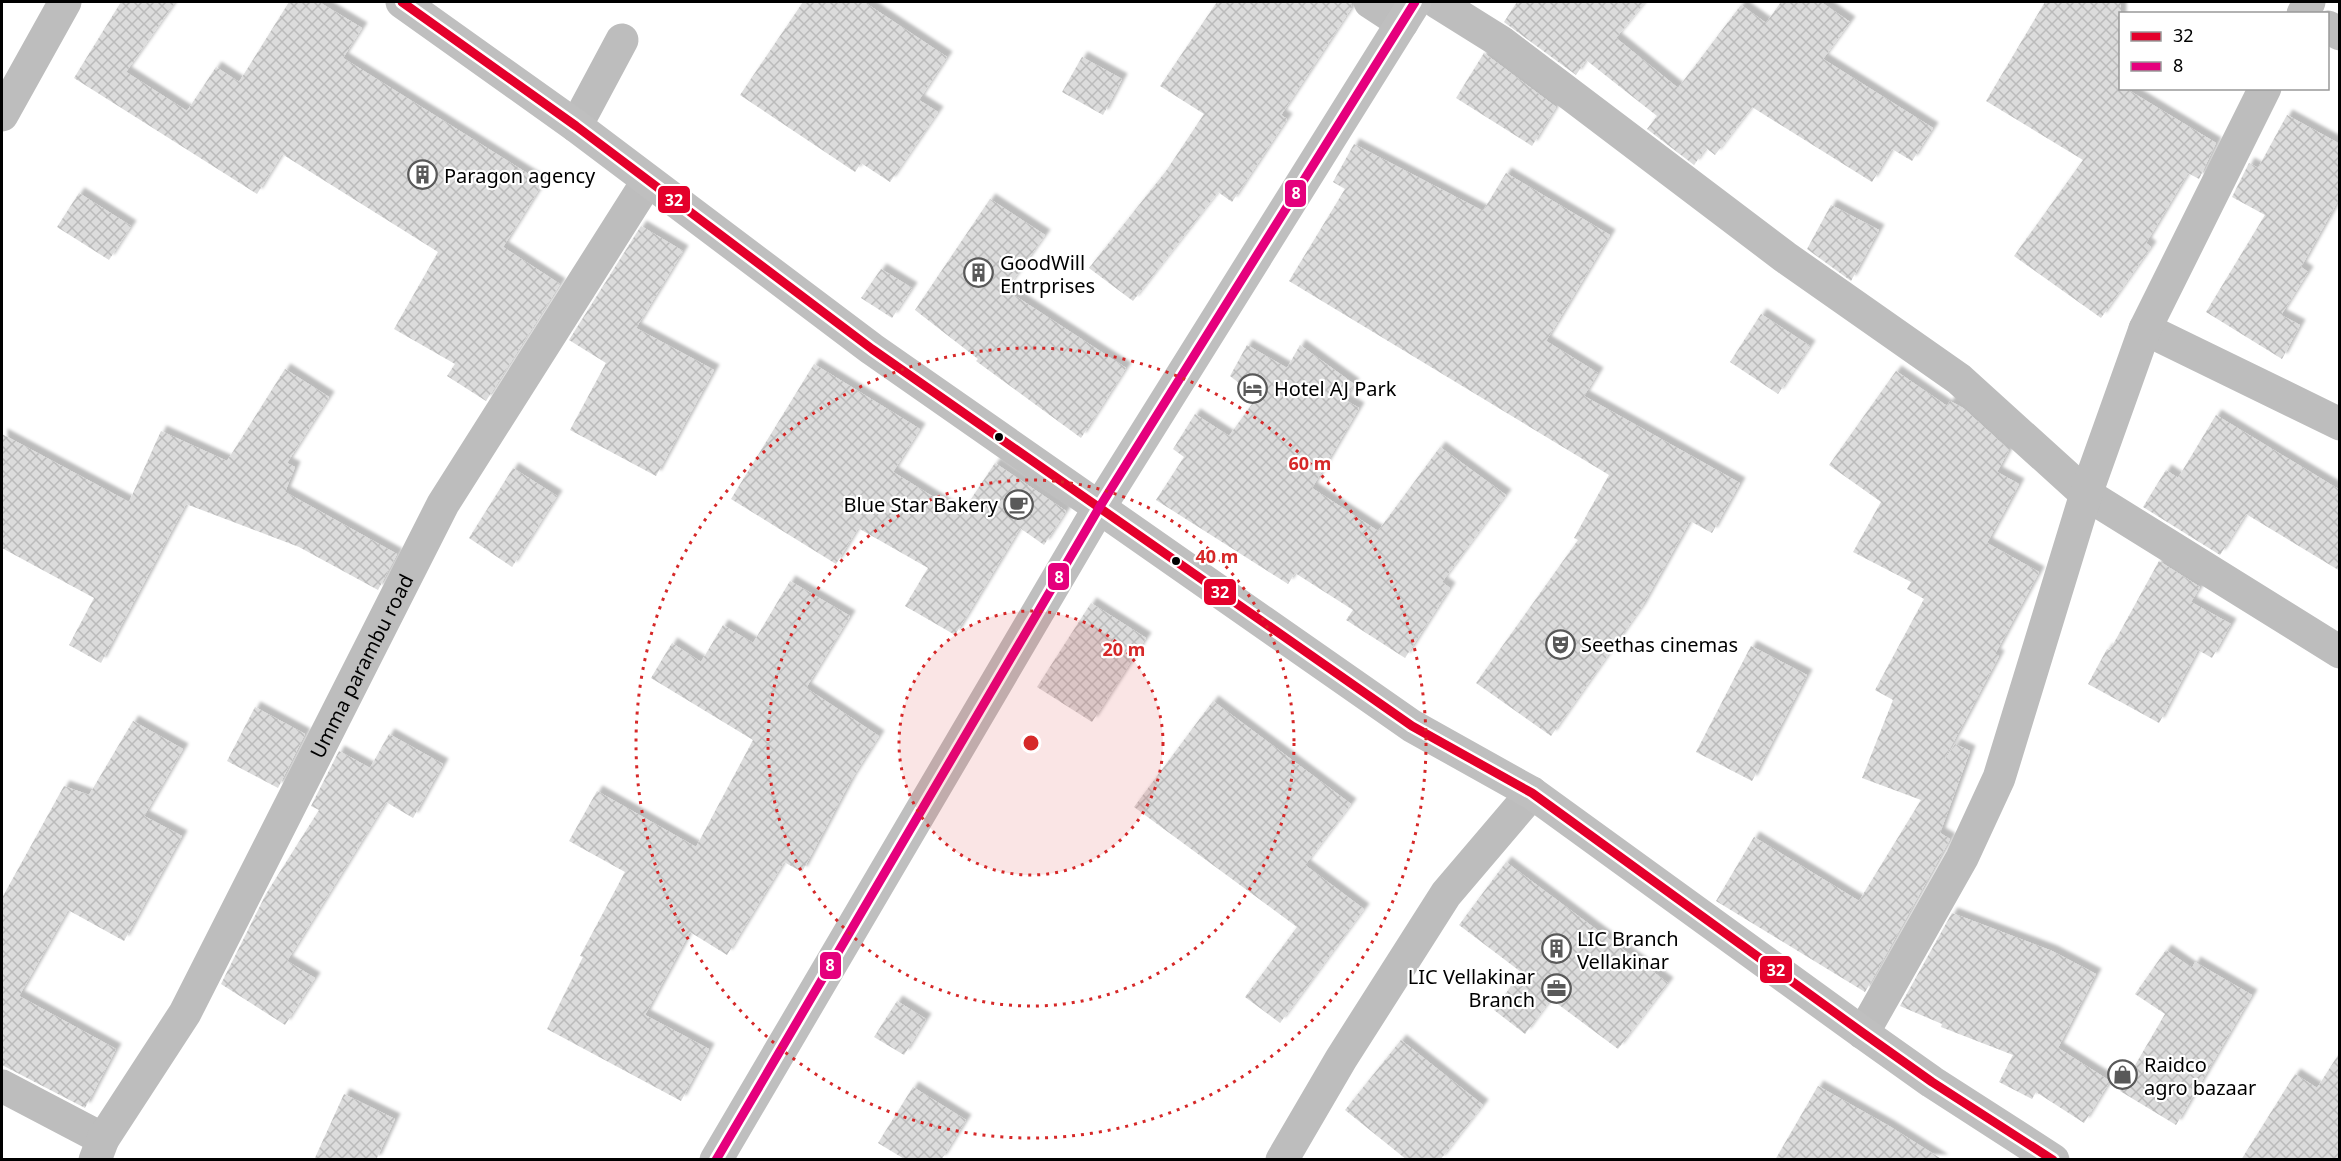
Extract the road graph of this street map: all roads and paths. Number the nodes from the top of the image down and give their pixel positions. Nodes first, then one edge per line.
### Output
1 (65, 2) edge
2 (402, 2) edge
3 (1370, 2) edge
4 (1437, 2) edge
5 (1409, 12) edge
6 (622, 40) dead end
7 (2264, 90) edge
8 (2, 115) edge
9 (576, 126) junction
10 (647, 182) junction
11 (2145, 329) junction
12 (2340, 424) edge
13 (2086, 494) junction
14 (1099, 508) junction
15 (2340, 652) edge
16 (1532, 793) junction
17 (1863, 1034) junction
18 (2, 1086) edge
19 (99, 1149) edge
20 (716, 1160) edge
21 (1282, 1160) edge
22 (2053, 1160) edge

1 - 8 street
2 - 9 main road
3 - 5 street
4 - 13 street
5 - 14 main road
6 - 9 street
7 - 11 street
9 - 10 main road
10 - 14 main road
10 - 19 street, Umma parambu road
11 - 12 street
11 - 13 street
13 - 15 street
13 - 17 street
14 - 16 main road
14 - 20 main road
16 - 17 main road
16 - 21 street
17 - 22 main road
18 - 19 street

